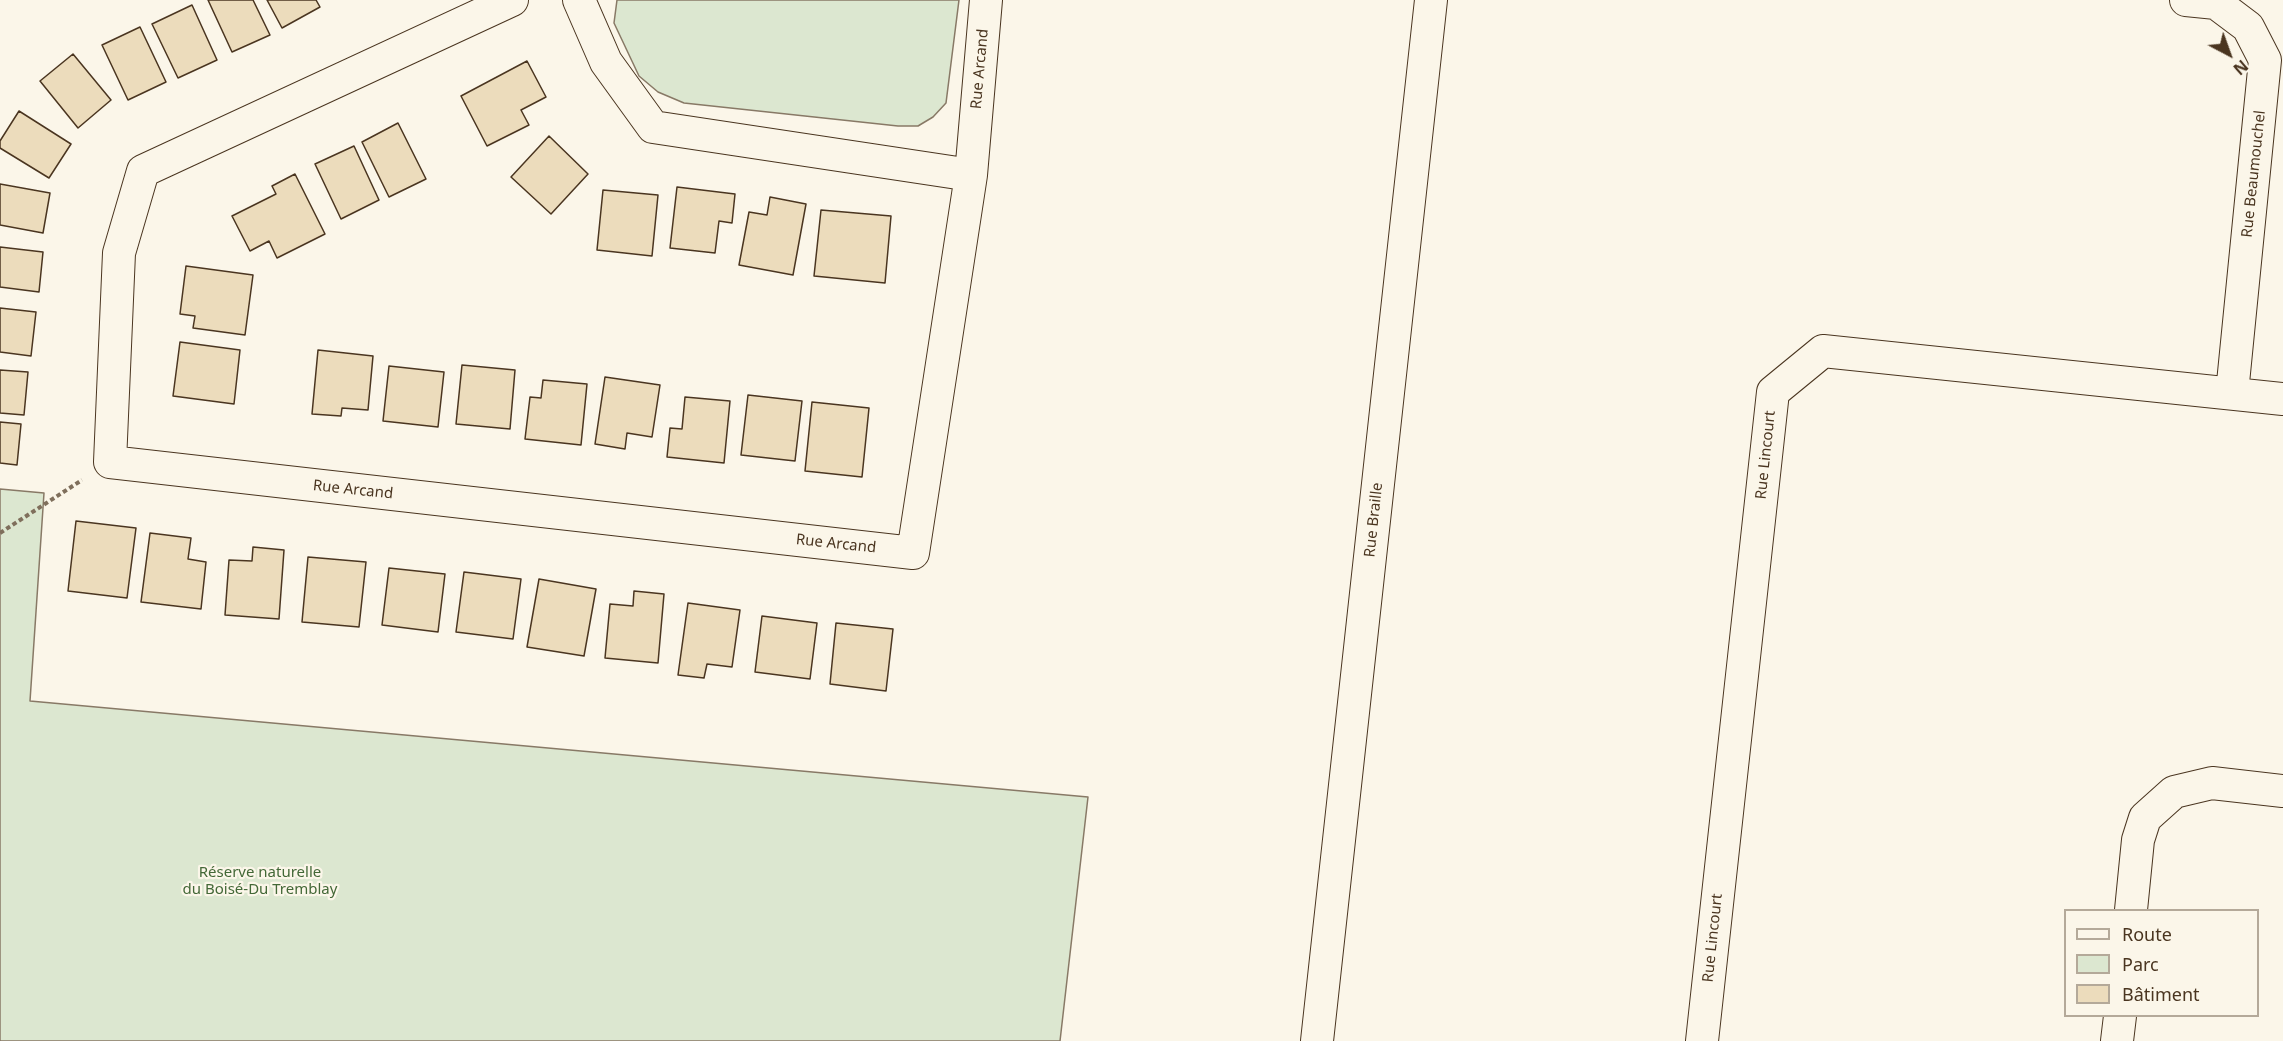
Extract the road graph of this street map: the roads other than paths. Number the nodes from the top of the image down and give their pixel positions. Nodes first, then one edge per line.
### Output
1 (512, 0) edge
2 (579, 0) edge
3 (986, 0) edge
4 (1431, 0) edge
5 (2186, 0) edge
6 (971, 175) junction
7 (2232, 393) junction
8 (2283, 399) edge
9 (2283, 791) edge
10 (2131, 909) edge
11 (2120, 1017) edge
12 (1317, 1041) edge
13 (1702, 1041) edge
14 (2117, 1041) edge

1 - 6 street, Rue Arcand
2 - 6 street
3 - 6 street, Rue Arcand
4 - 12 street, Rue Braille
5 - 7 street, Rue Beaumouchel
7 - 8 street, Rue Lincourt
7 - 13 street, Rue Lincourt
9 - 10 street
11 - 14 street

